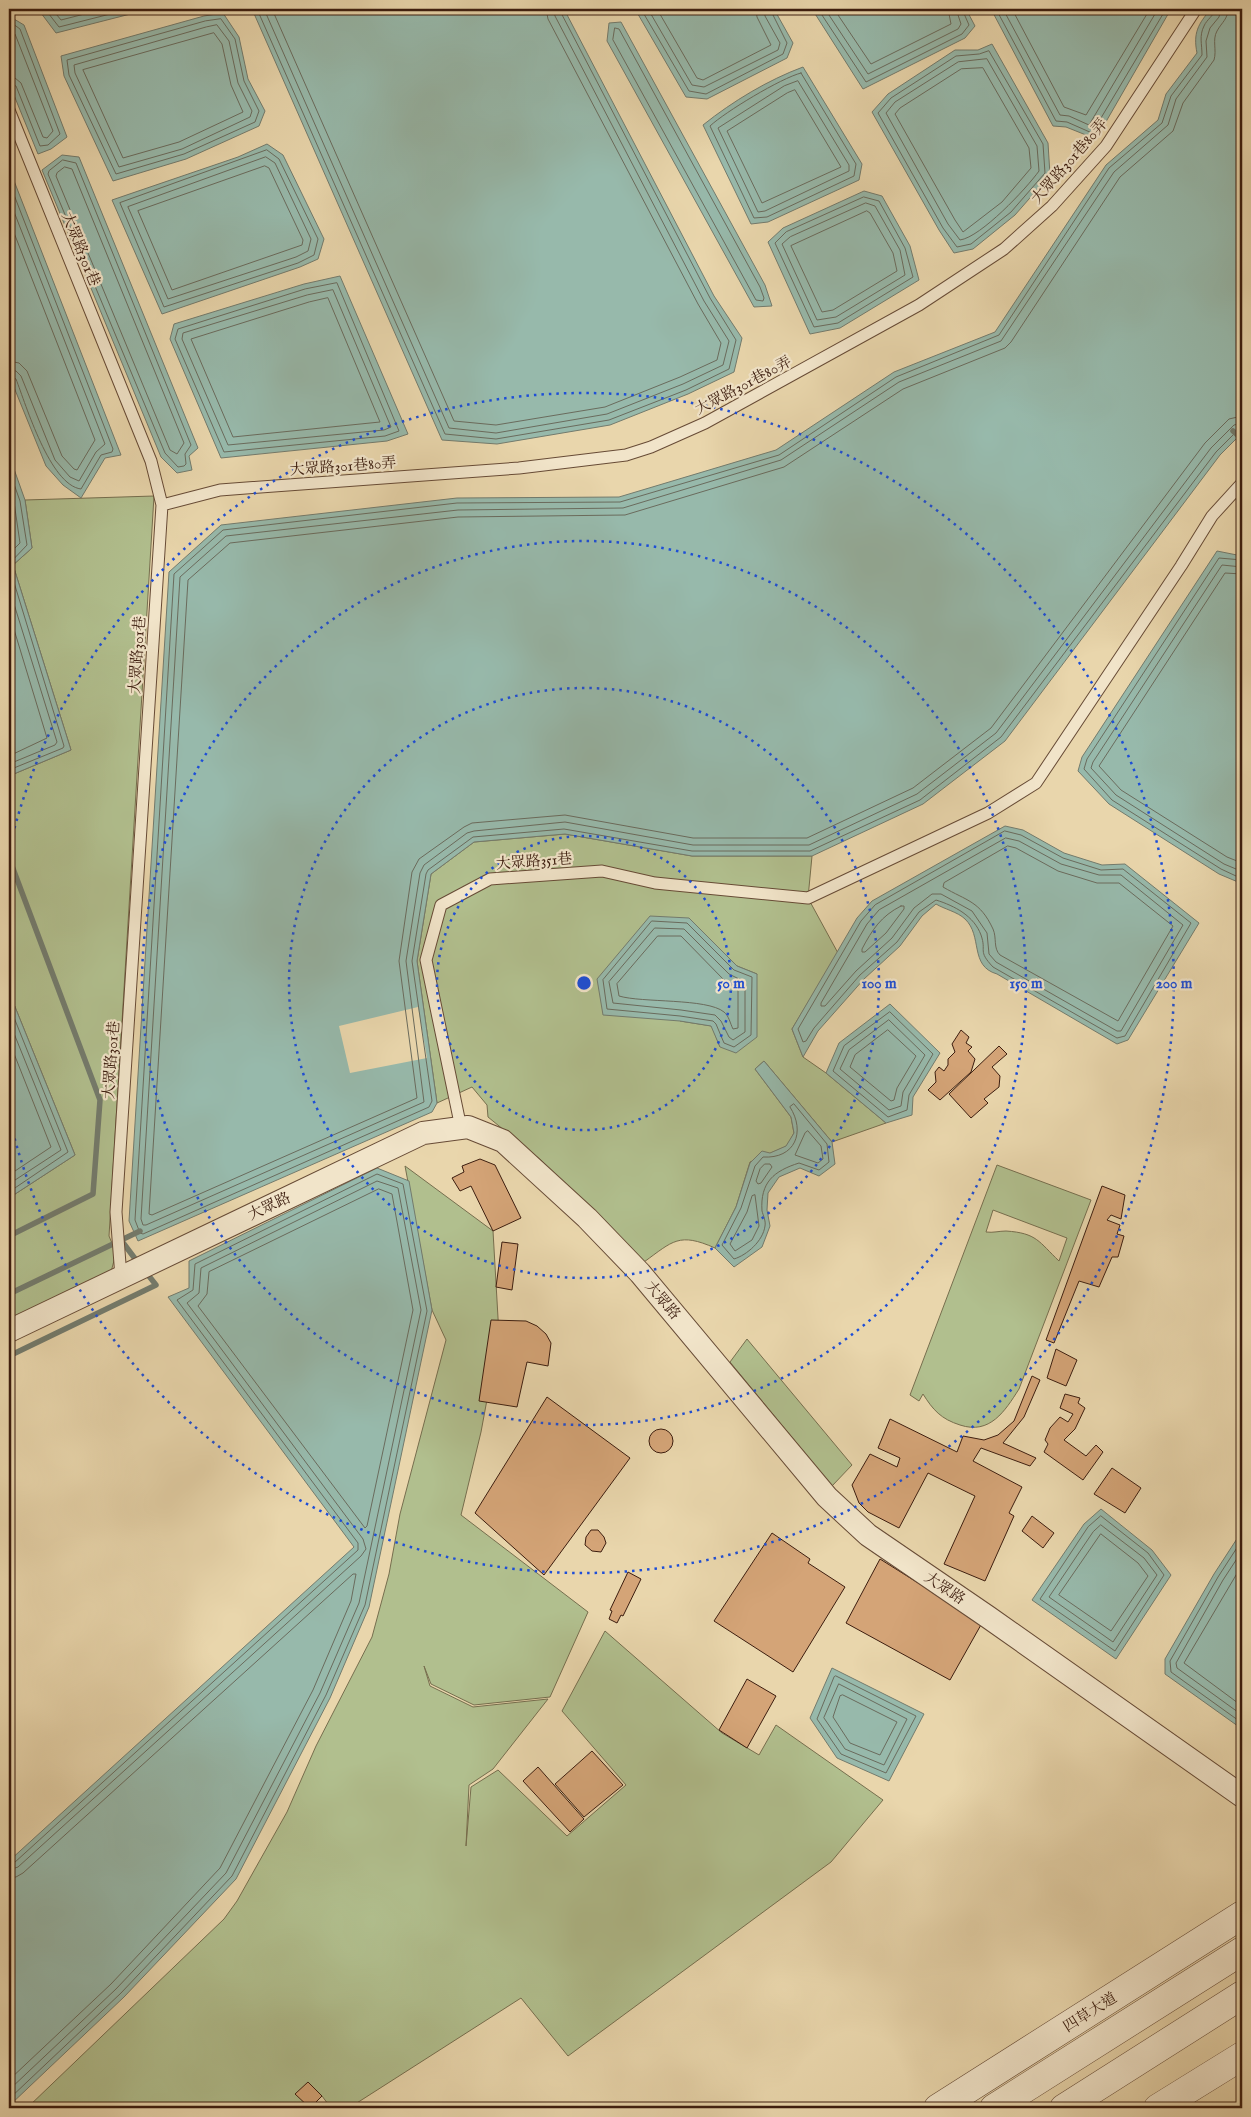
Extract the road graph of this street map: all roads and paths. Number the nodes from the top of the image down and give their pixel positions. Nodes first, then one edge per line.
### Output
1 (1196, 9) edge
2 (9, 110) edge
3 (1242, 483) edge
4 (162, 505) junction
5 (461, 1128) junction
6 (121, 1277) junction
7 (9, 1331) edge
8 (1242, 1796) edge
9 (1242, 1915) edge
10 (1242, 1951) edge
11 (1242, 1995) edge
12 (1242, 2056) edge
13 (938, 2108) edge
14 (994, 2108) edge
15 (1064, 2108) edge
16 (1158, 2108) edge

1 - 4 lane, 大眾路301巷80弄
2 - 4 lane, 大眾路301巷
3 - 5 lane, 大眾路351巷
4 - 6 lane, 大眾路301巷
5 - 6 street, 大眾路
5 - 8 street, 大眾路
6 - 7 street, 大眾路
9 - 13 street, 四草大道
10 - 14 street, 四草大道
11 - 15 street
12 - 16 street

